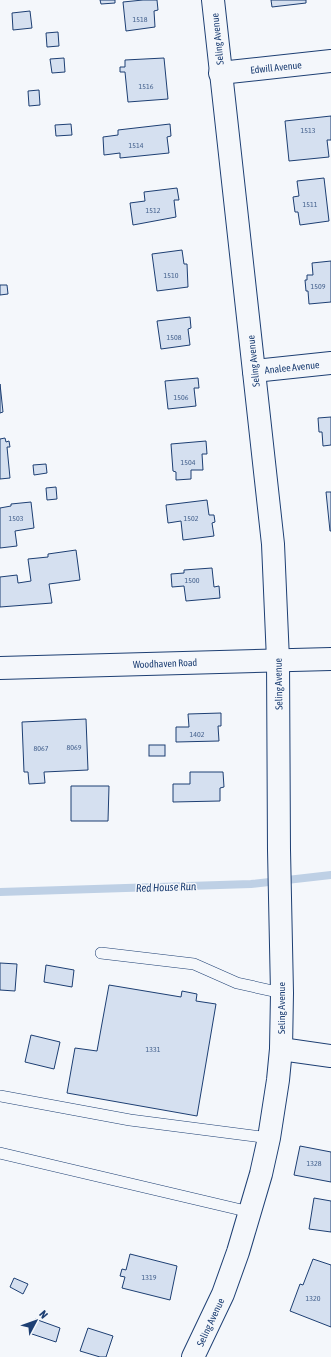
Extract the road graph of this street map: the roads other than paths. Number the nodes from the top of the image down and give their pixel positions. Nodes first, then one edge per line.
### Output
1 (213, 0) edge
2 (331, 62) edge
3 (220, 73) junction
4 (331, 363) edge
5 (254, 371) junction
6 (331, 659) edge
7 (278, 660) junction
8 (0, 668) edge
9 (101, 953) dead end
10 (282, 993) junction
11 (281, 1049) junction
12 (331, 1056) edge
13 (0, 1096) edge
14 (269, 1138) junction
15 (0, 1153) edge
16 (250, 1212) junction
17 (193, 1357) edge

1 - 3 street, Seling Avenue
2 - 3 street, Edwill Avenue
3 - 5 street, Seling Avenue
4 - 5 street, Analee Avenue
5 - 7 street, Seling Avenue
6 - 7 street, Woodhaven Road
7 - 8 street, Woodhaven Road
7 - 10 street, Seling Avenue
9 - 10 lane
10 - 11 street, Seling Avenue
11 - 12 street
11 - 14 street, Seling Avenue
13 - 14 lane
14 - 16 street, Seling Avenue
15 - 16 lane
16 - 17 street, Seling Avenue

